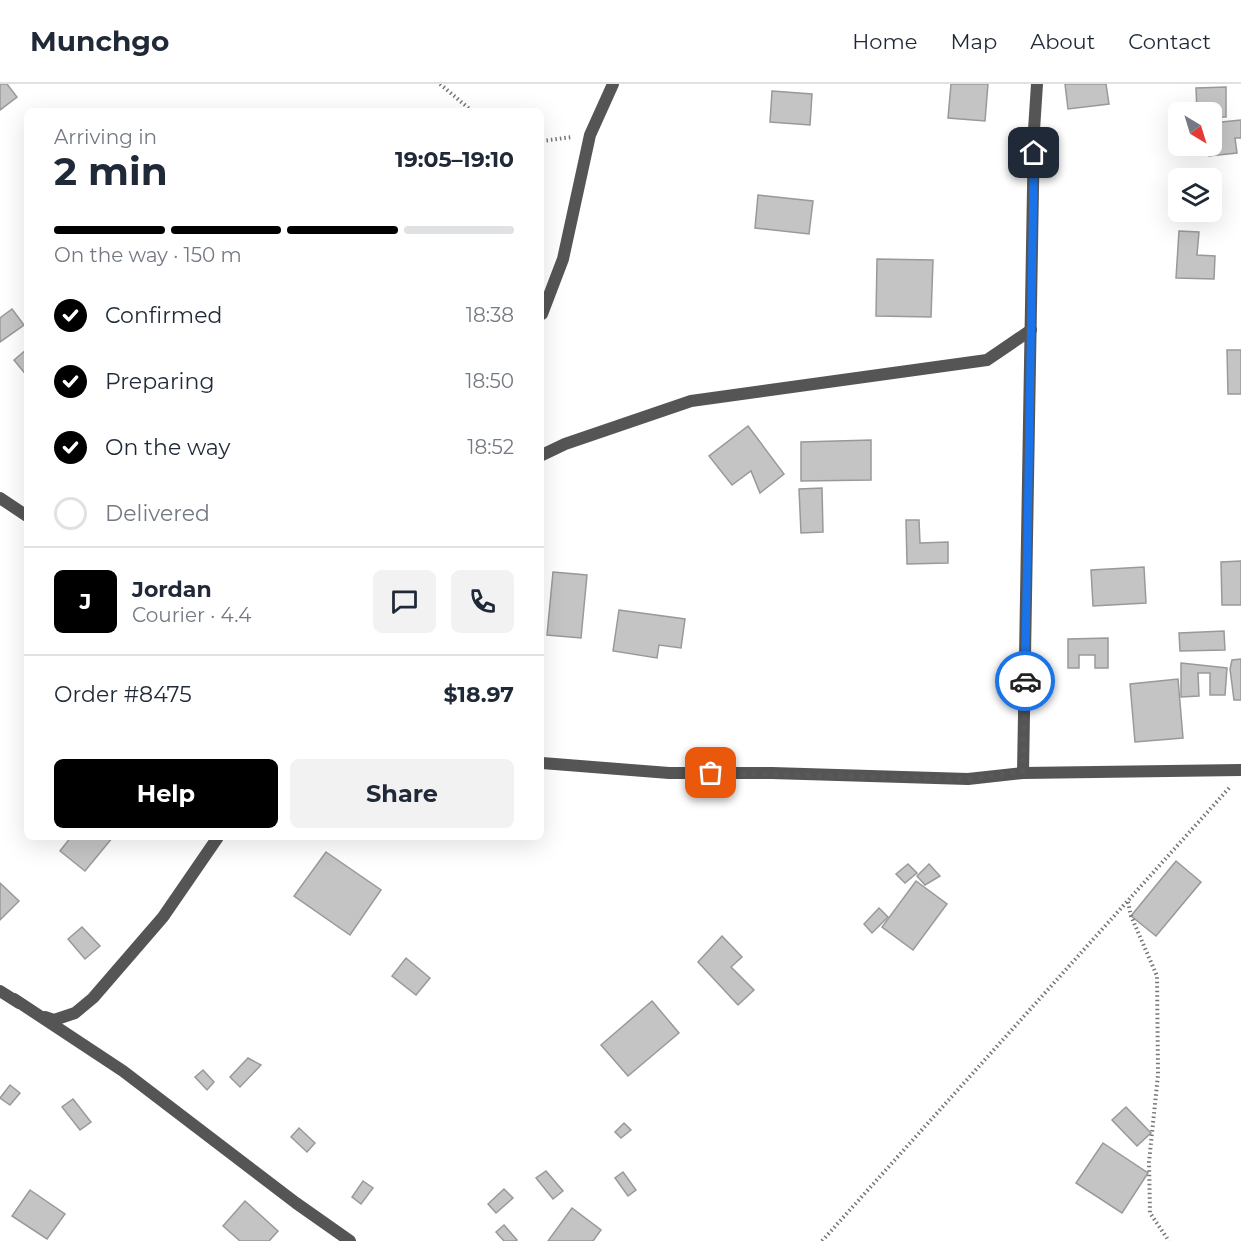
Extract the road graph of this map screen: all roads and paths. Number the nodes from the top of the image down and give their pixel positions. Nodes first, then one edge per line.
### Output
1 (440, 84) edge
2 (613, 84) edge
3 (1037, 84) edge
4 (468, 108) edge
5 (590, 135) junction
6 (544, 141) edge
7 (544, 309) edge
8 (1030, 330) junction
9 (544, 454) edge
10 (0, 498) edge
11 (24, 514) edge
12 (544, 763) edge
13 (1241, 770) edge
14 (1023, 772) junction
15 (1233, 784) dead end
16 (217, 840) edge
17 (1128, 901) junction
18 (0, 991) edge
19 (14, 999) junction
20 (350, 1241) edge
21 (822, 1241) edge
22 (1169, 1241) edge

1 - 4 path
2 - 5 street
3 - 8 street
5 - 6 path
5 - 7 street
8 - 9 street
8 - 14 street
10 - 11 street
12 - 14 street
13 - 14 street
15 - 17 path
16 - 19 street
17 - 21 path
17 - 22 path
18 - 19 street
19 - 20 street

